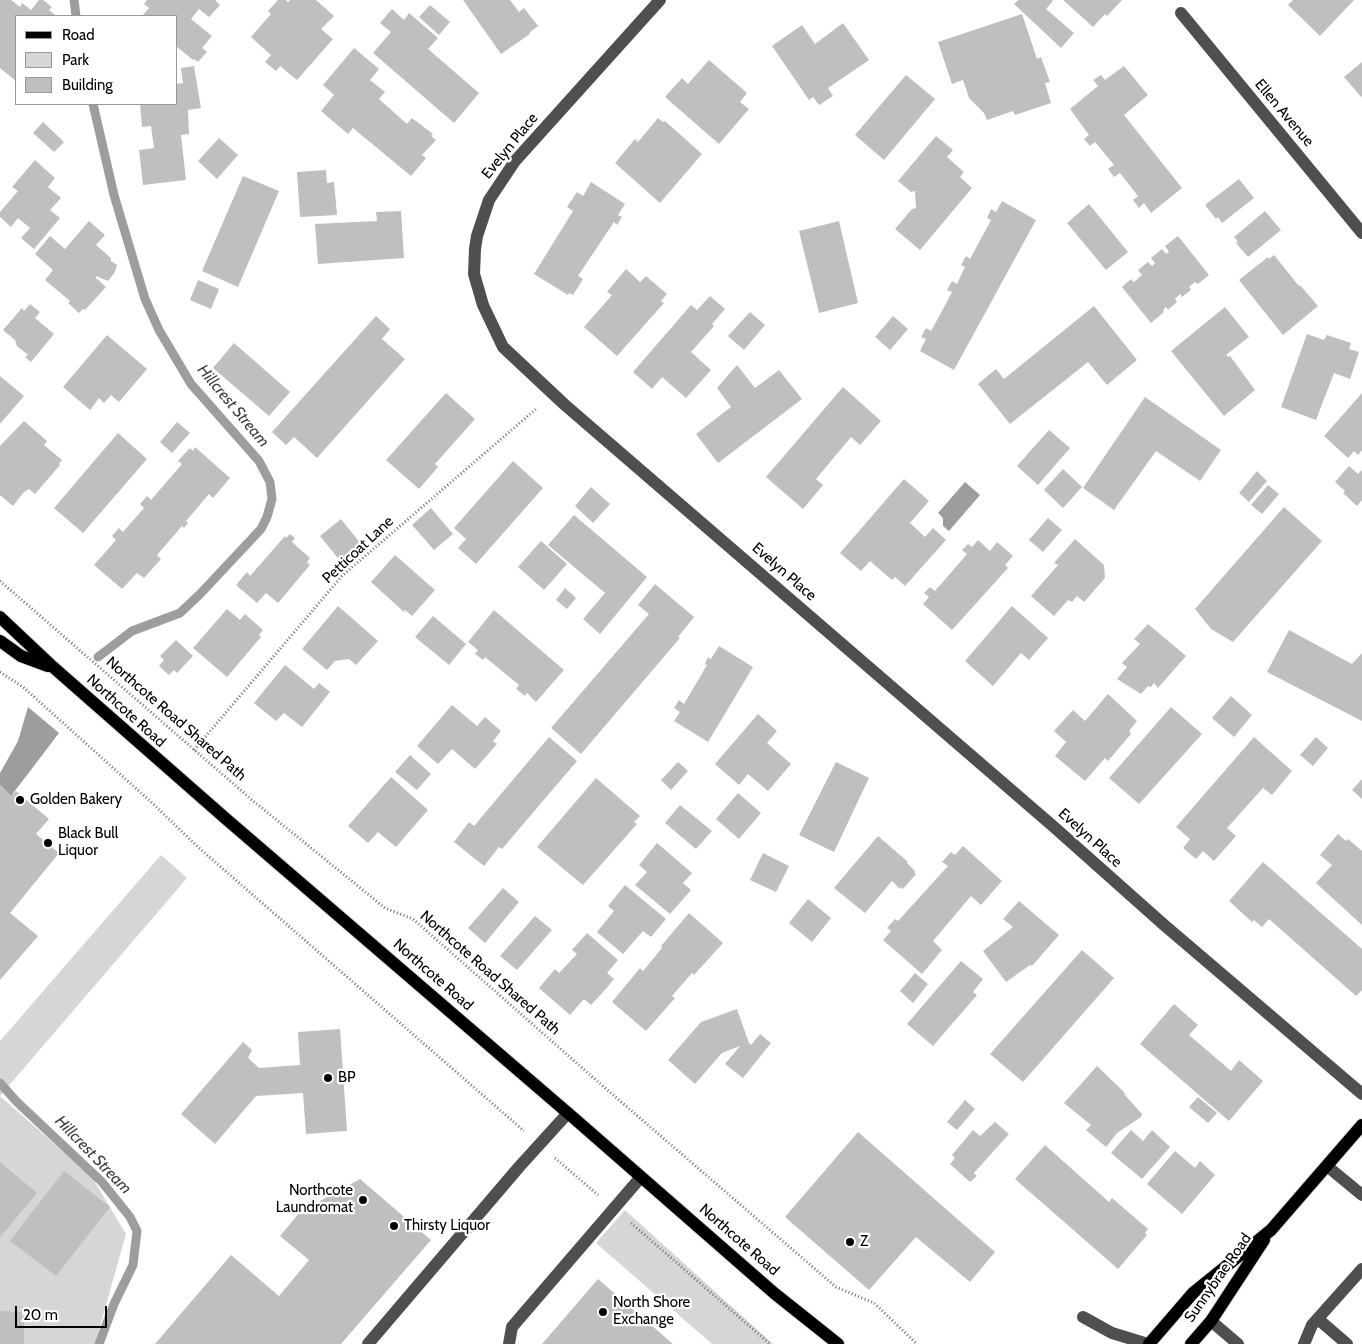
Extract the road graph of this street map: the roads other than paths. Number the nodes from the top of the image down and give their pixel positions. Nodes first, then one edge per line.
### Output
1 (660, 0) edge
2 (1181, 13) dead end
3 (1362, 233) edge
4 (0, 617) edge
5 (0, 641) edge
6 (53, 667) junction
7 (1362, 1094) edge
8 (568, 1113) junction
9 (1362, 1125) edge
10 (1328, 1166) junction
11 (641, 1177) junction
12 (1362, 1195) edge
13 (1271, 1230) junction
14 (1362, 1269) edge
15 (1083, 1317) dead end
16 (1318, 1319) junction
17 (1211, 1320) junction
18 (512, 1327) junction
19 (368, 1344) edge
20 (498, 1344) edge
21 (509, 1344) edge
22 (838, 1344) edge
23 (1148, 1344) edge
24 (1191, 1344) edge
25 (1238, 1344) edge
26 (1304, 1344) edge
27 (1347, 1344) edge

1 - 7 street, Evelyn Place
2 - 3 street, Ellen Avenue
4 - 6 main road
5 - 6 main road, Northcote Road
6 - 8 main road, Northcote Road
8 - 11 main road, Northcote Road
8 - 19 street
9 - 10 main road, Sunnybrae Road
10 - 12 street
10 - 13 main road, Sunnybrae Road
11 - 18 street
11 - 22 main road, Northcote Road
13 - 17 main road, Sunnybrae Road
13 - 23 main road, Sunnybrae Road
14 - 16 street
15 - 23 street
16 - 26 street
16 - 27 street
17 - 24 main road, Sunnybrae Road
17 - 25 street
18 - 20 street
18 - 21 street

